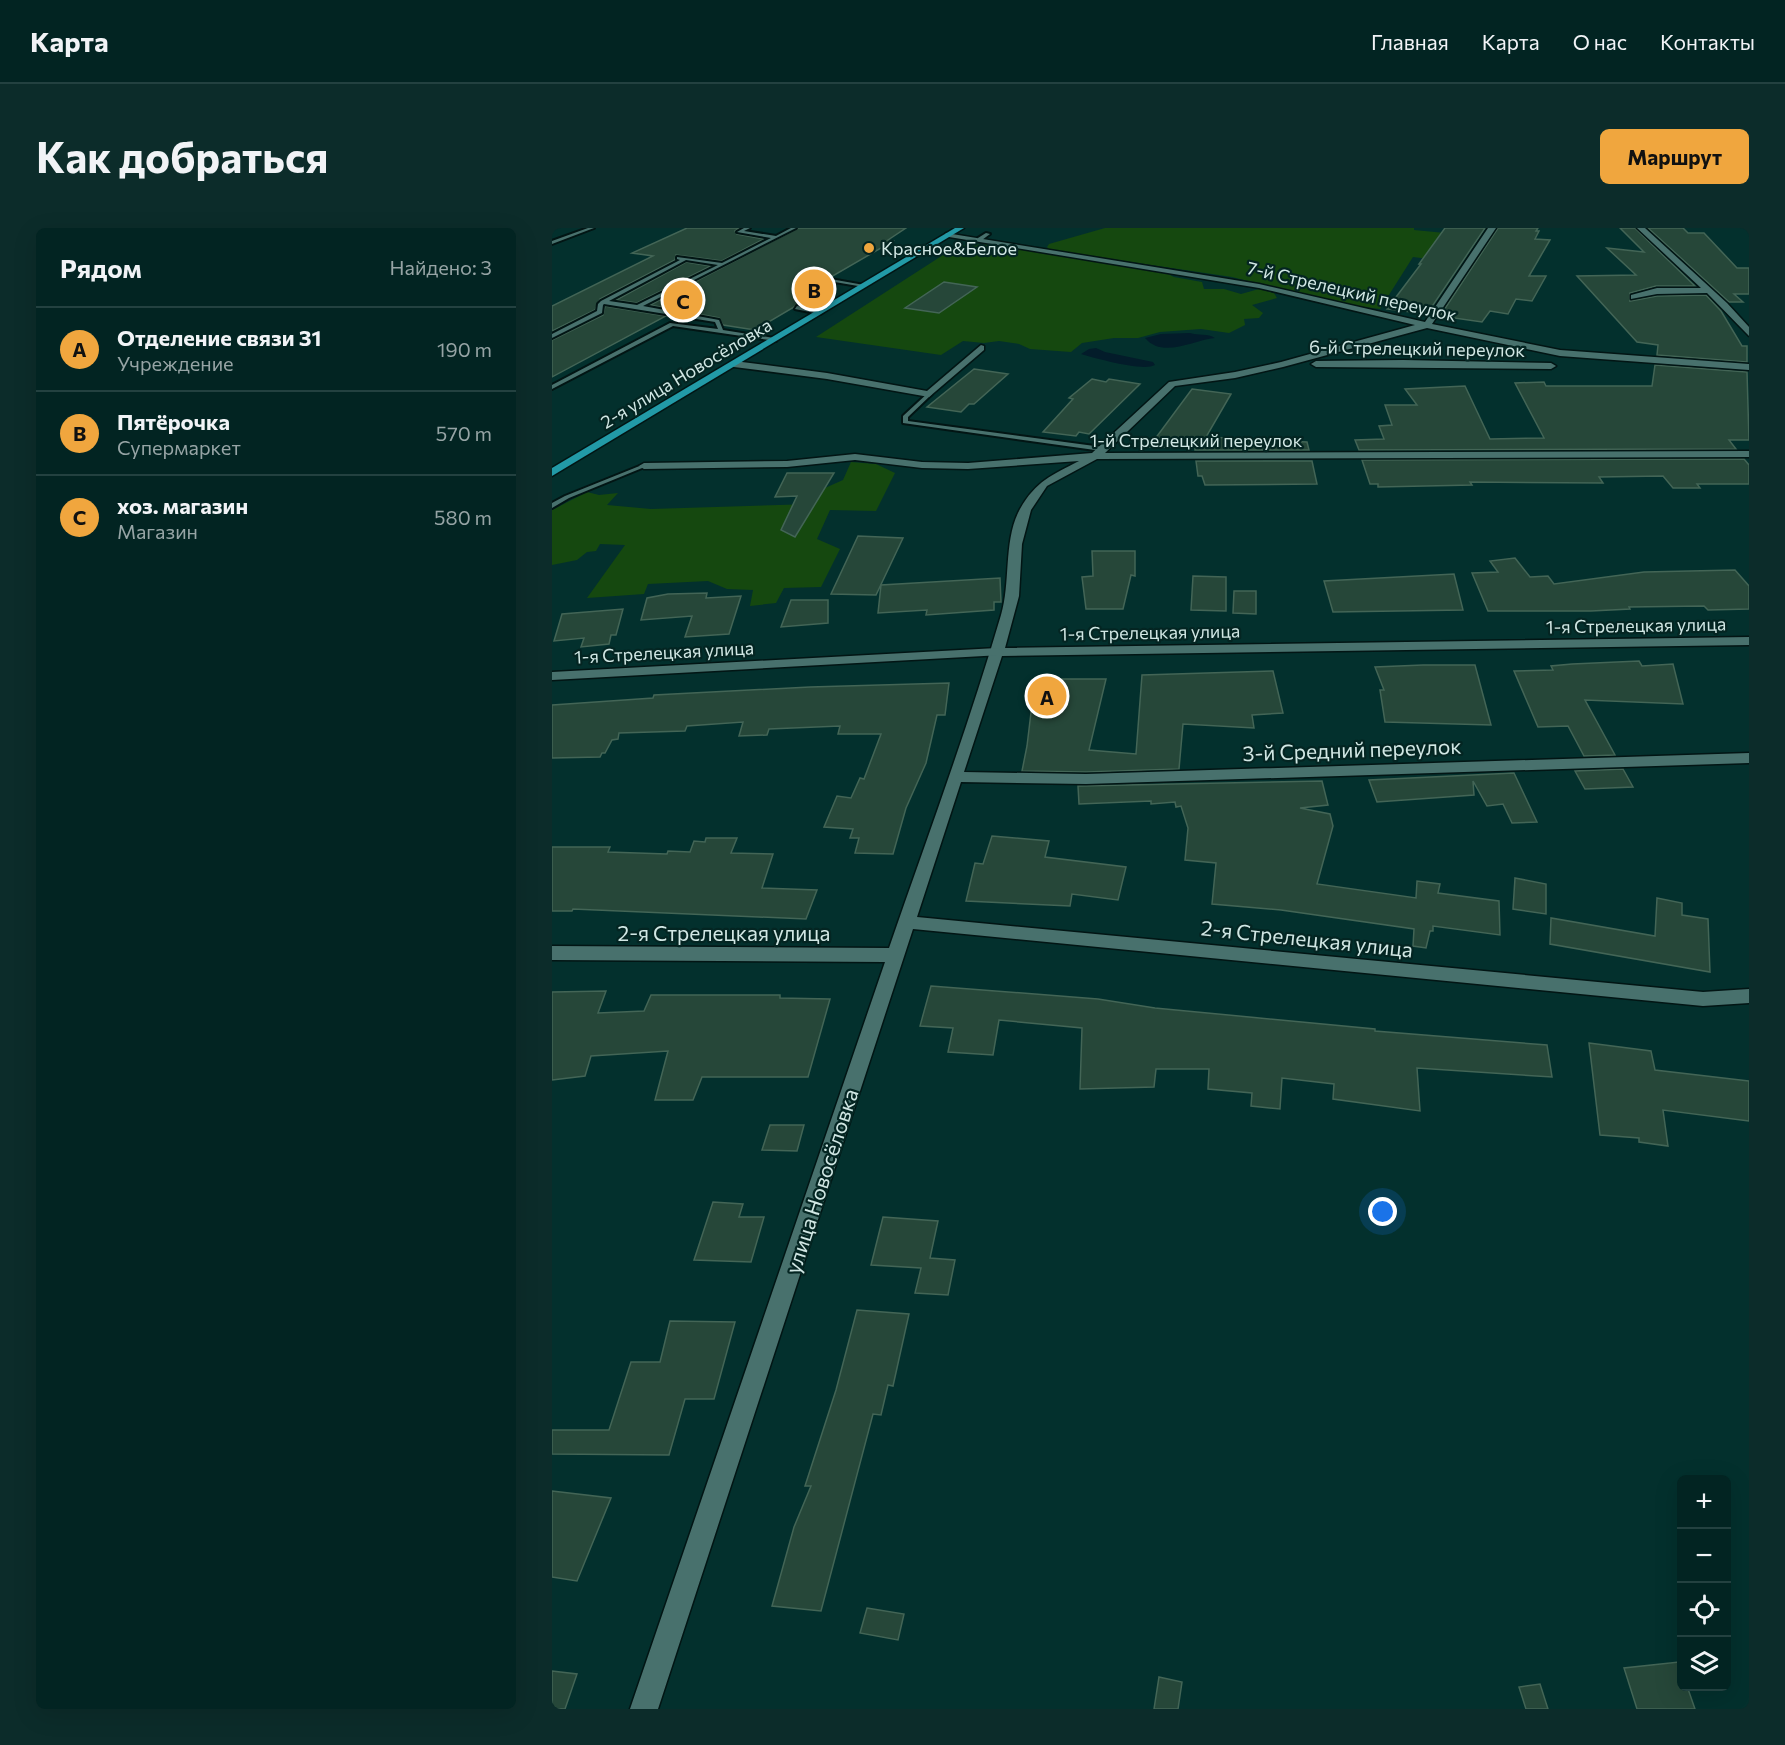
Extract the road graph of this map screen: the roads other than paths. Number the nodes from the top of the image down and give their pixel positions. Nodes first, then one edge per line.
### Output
1 (592, 228) edge
2 (748, 228) edge
3 (794, 228) edge
4 (1492, 228) edge
5 (1641, 228) edge
6 (949, 230) edge
7 (776, 237) junction
8 (552, 243) edge
9 (677, 258) dead end
10 (685, 259) junction
11 (723, 264) junction
12 (825, 279) dead end
13 (864, 286) junction
14 (1709, 290) junction
15 (1634, 297) dead end
16 (603, 302) junction
17 (638, 307) junction
18 (797, 308) dead end
19 (820, 312) junction
20 (1426, 325) junction
21 (721, 331) junction
22 (1749, 333) edge
23 (552, 336) edge
24 (774, 340) junction
25 (981, 348) dead end
26 (734, 364) junction
27 (1283, 364) junction
28 (1551, 366) dead end
29 (1749, 367) edge
30 (552, 387) edge
31 (929, 394) junction
32 (1098, 453) junction
33 (1749, 454) edge
34 (644, 466) joint
35 (552, 473) edge
36 (552, 506) edge
37 (1749, 641) edge
38 (997, 652) junction
39 (552, 676) edge
40 (1749, 758) edge
41 (956, 777) junction
42 (907, 922) junction
43 (552, 953) edge
44 (896, 955) junction
45 (1749, 998) edge
46 (644, 1709) edge

1 - 8 lane
2 - 7 lane
3 - 7 lane
4 - 20 street
5 - 14 street
6 - 13 main road, 2-я улица Новосёловка
6 - 20 street, 7-й Стрелецкий переулок
7 - 11 lane
9 - 10 lane
10 - 11 lane
10 - 16 lane
11 - 17 lane
12 - 13 lane
13 - 19 main road, 2-я улица Новосёловка
14 - 15 street
14 - 22 street
16 - 17 lane
16 - 23 lane
17 - 21 lane
18 - 19 lane
19 - 24 main road, 2-я улица Новосёловка
20 - 27 street
20 - 29 street, 7-й Стрелецкий переулок
21 - 24 lane
21 - 30 lane
24 - 26 main road, 2-я улица Новосёловка
25 - 31 street
26 - 31 street
26 - 35 main road, 2-я улица Новосёловка
27 - 28 street, 6-й Стрелецкий переулок
27 - 32 street
31 - 32 lane
32 - 33 street, 1-й Стрелецкий переулок
32 - 34 street, 1-й Стрелецкий переулок
32 - 38 street, улица Новосёловка
34 - 36 lane
37 - 38 street, 1-я Стрелецкая улица
38 - 39 street, 1-я Стрелецкая улица
38 - 41 street, улица Новосёловка
40 - 41 street, 3-й Средний переулок
41 - 42 street, улица Новосёловка
42 - 44 street, улица Новосёловка
42 - 45 street, 2-я Стрелецкая улица
43 - 44 street, 2-я Стрелецкая улица
44 - 46 street, улица Новосёловка

